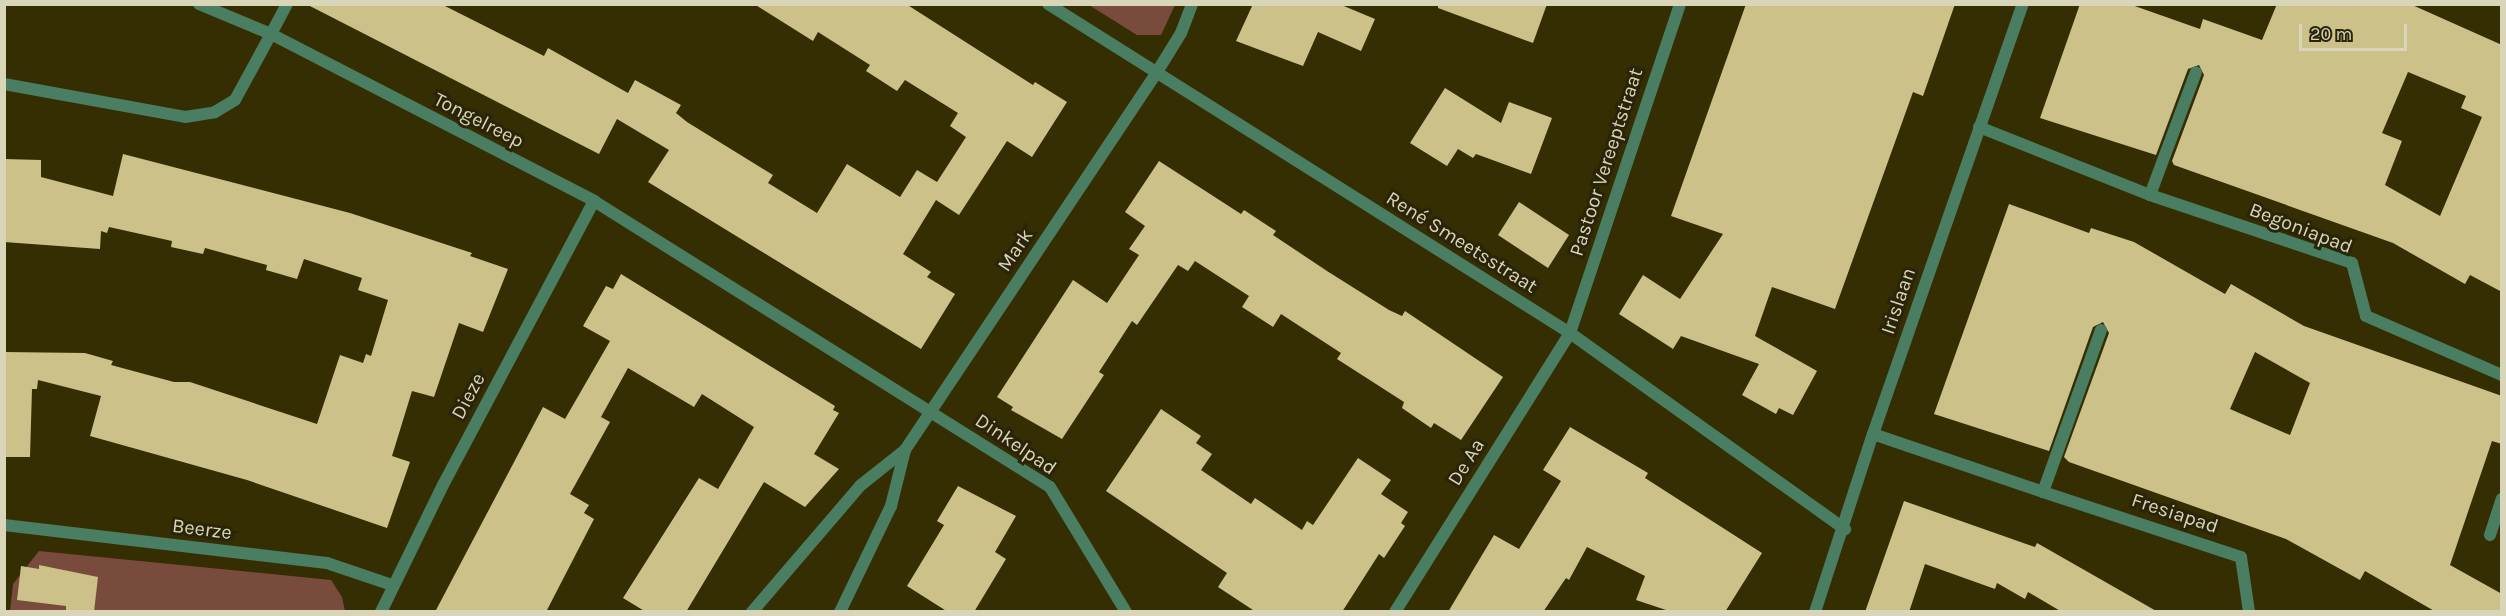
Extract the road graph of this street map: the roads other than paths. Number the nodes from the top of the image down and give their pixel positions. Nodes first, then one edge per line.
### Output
1 (199, 4) edge
2 (287, 4) edge
3 (1048, 4) edge
4 (1192, 4) edge
5 (1680, 4) edge
6 (2023, 4) edge
7 (271, 34) junction
8 (1157, 72) junction
9 (2196, 72) dead end
10 (4, 84) edge
11 (1979, 127) junction
12 (2150, 195) junction
13 (594, 201) junction
14 (2101, 330) dead end
15 (1570, 333) junction
16 (2502, 375) edge
17 (931, 411) junction
18 (1873, 434) junction
19 (905, 450) junction
20 (2043, 492) junction
21 (2502, 499) edge
22 (4, 525) edge
23 (1845, 529) junction
24 (2490, 535) dead end
25 (392, 585) junction
26 (381, 612) edge
27 (752, 612) edge
28 (840, 612) edge
29 (1126, 612) edge
30 (1395, 612) edge
31 (1815, 612) edge
32 (2249, 612) edge

1 - 7 street, Tongelreep
2 - 7 street
3 - 8 street, René Smeetsstraat
4 - 8 street, Mark
5 - 15 street, Pastoor Vereeptstraat
6 - 11 street, Irislaan
7 - 10 street
7 - 13 street, Tongelreep
8 - 15 street, René Smeetsstraat
8 - 17 street, Mark
9 - 12 street
11 - 12 street, Begoniapad
11 - 18 street, Irislaan
12 - 16 street, Begoniapad
13 - 17 street, Tongelreep
13 - 25 street, Dieze
14 - 20 street
15 - 23 street, René Smeetsstraat
15 - 30 street, De Aa
17 - 19 street, Mark
17 - 29 street, Dinkelpad
18 - 20 street, Fresiapad
18 - 23 street, Irislaan
19 - 27 street, Mark
19 - 28 street, Mark
20 - 32 street, Fresiapad
21 - 24 street
22 - 25 street, Beerze
23 - 31 street, Irislaan
25 - 26 street, Dieze

